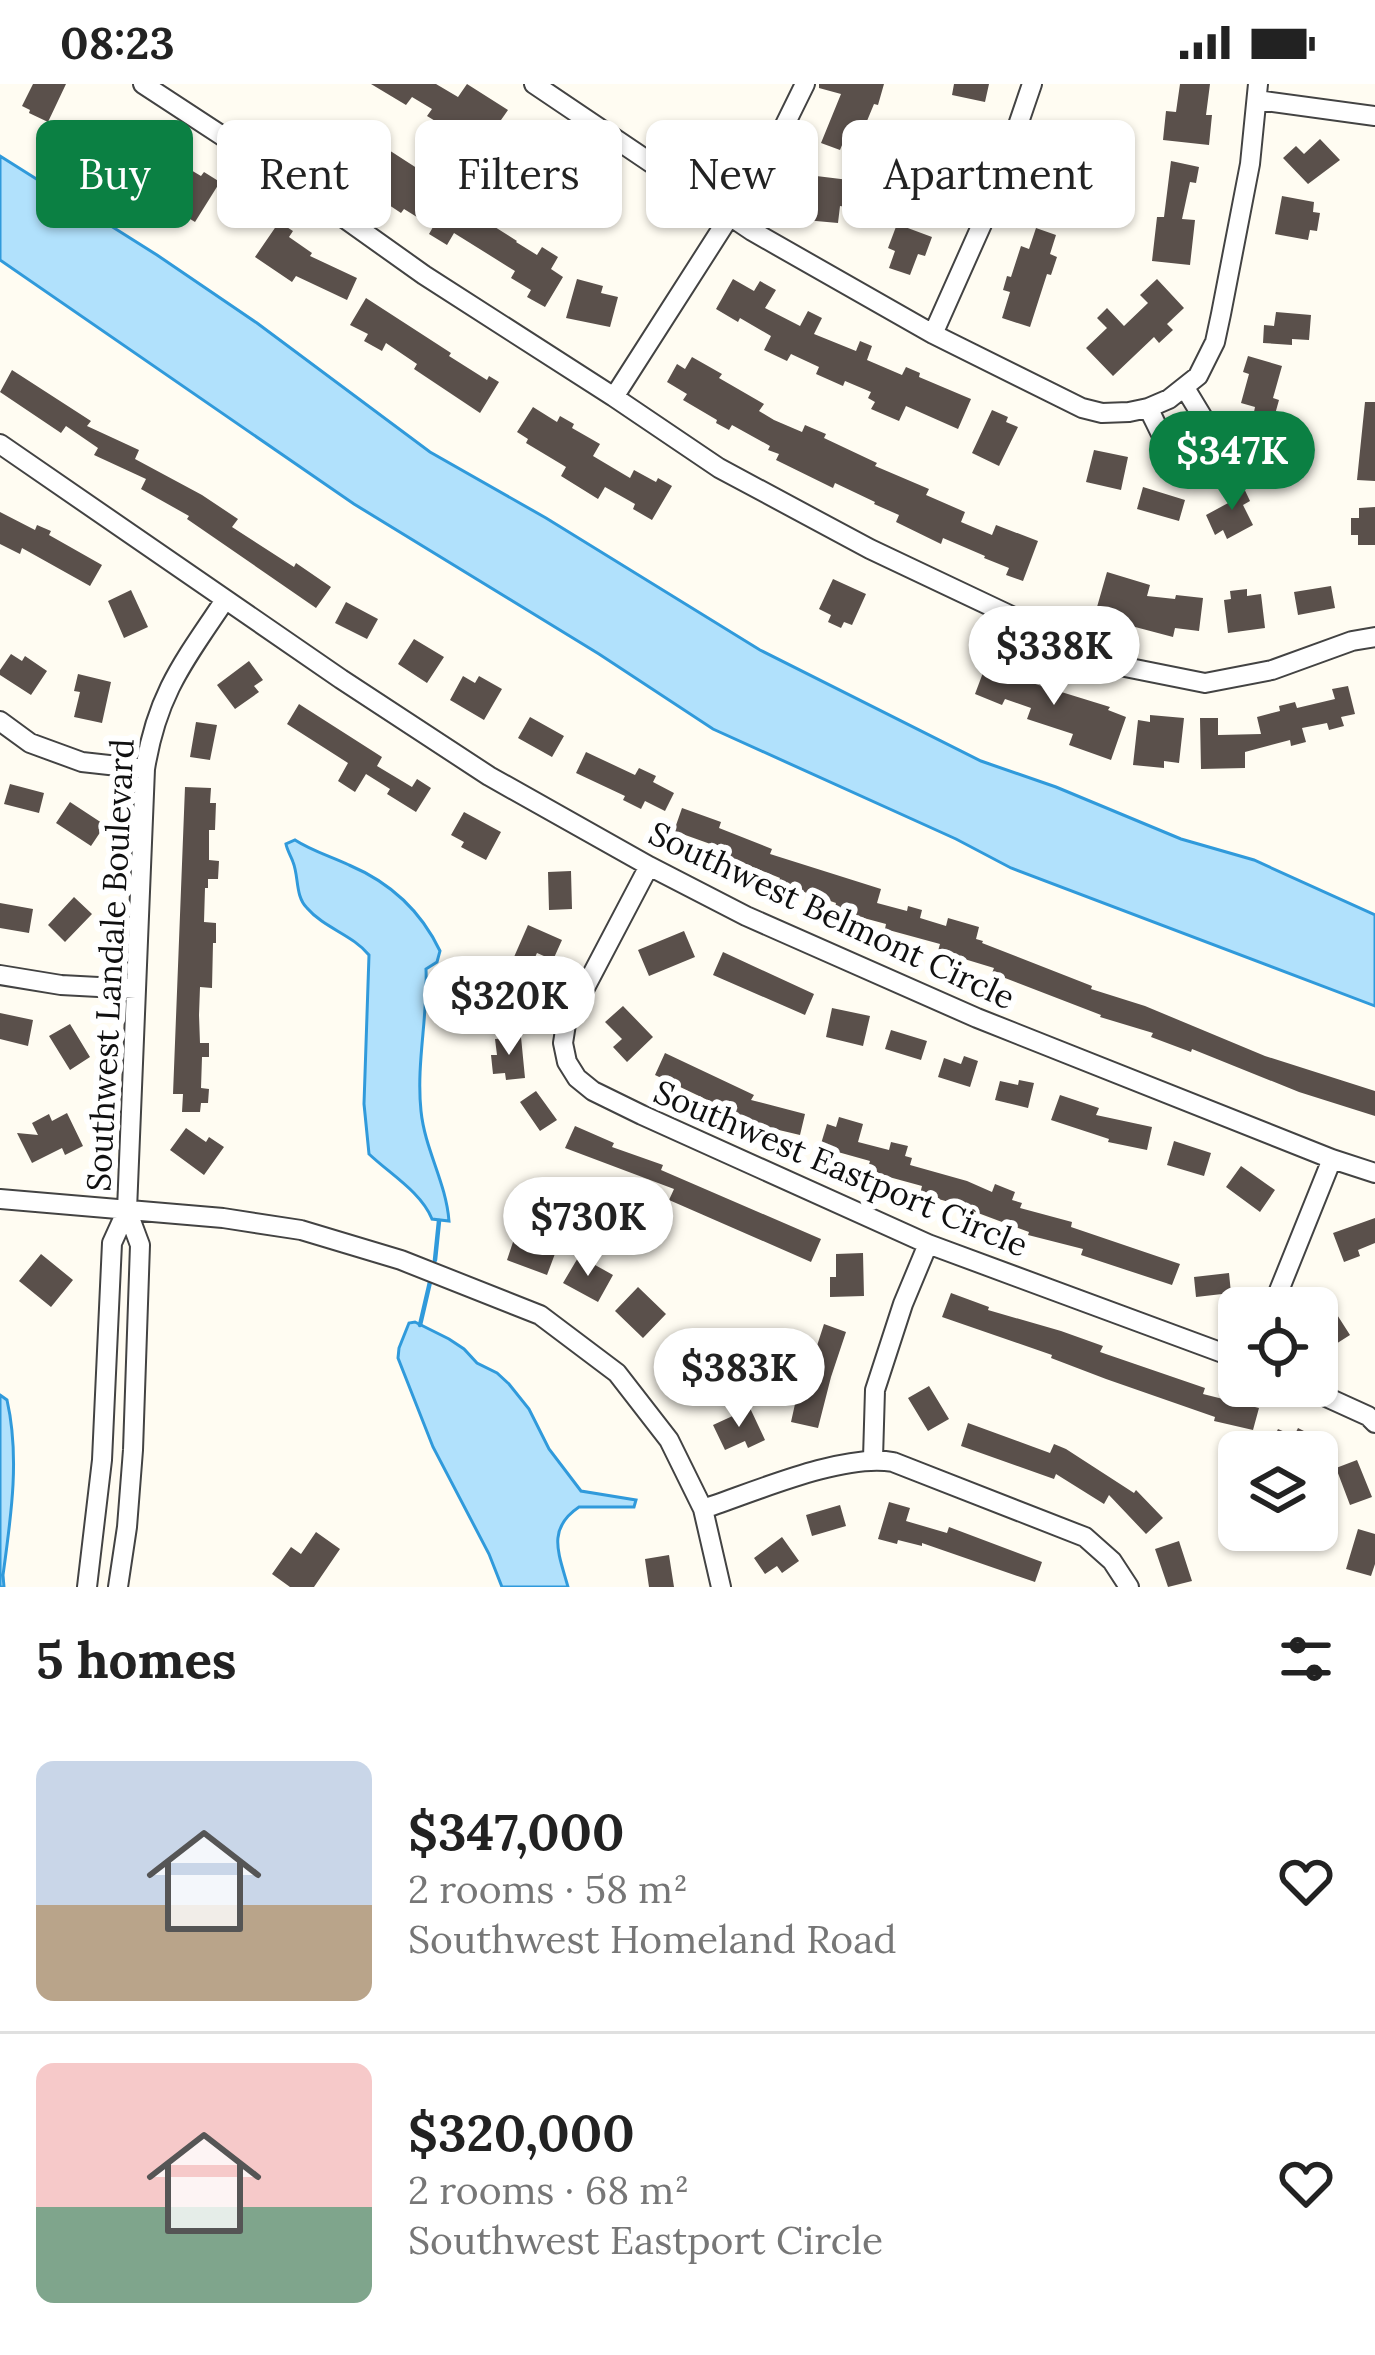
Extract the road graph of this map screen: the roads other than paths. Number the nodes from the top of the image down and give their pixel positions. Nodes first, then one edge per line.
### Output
1 (143, 84) edge
2 (534, 84) edge
3 (805, 84) edge
4 (1032, 84) edge
5 (1258, 92) edge
6 (1375, 116) edge
7 (787, 120) edge
8 (646, 159) edge
9 (721, 228) edge
10 (748, 228) edge
11 (933, 334) junction
12 (1185, 388) junction
13 (614, 397) junction
14 (1148, 408) junction
15 (0, 444) edge
16 (225, 600) junction
17 (1375, 638) edge
18 (0, 721) edge
19 (145, 769) junction
20 (649, 866) junction
21 (0, 975) edge
22 (136, 989) junction
23 (1332, 1159) junction
24 (1375, 1173) edge
25 (0, 1199) edge
26 (127, 1210) junction
27 (928, 1244) junction
28 (1280, 1287) edge
29 (1218, 1351) edge
30 (1338, 1402) edge
31 (1375, 1423) edge
32 (873, 1458) junction
33 (703, 1509) junction
34 (87, 1587) edge
35 (118, 1587) edge
36 (722, 1587) edge
37 (1129, 1587) edge

1 - 13 street
2 - 8 street
3 - 7 street
4 - 11 street
5 - 6 street
5 - 12 street
9 - 13 street
10 - 11 street
11 - 14 street
12 - 14 street
12 - 14 street
13 - 17 street
15 - 16 street, Southwest Belmont Circle
16 - 19 street, Southwest Landale Boulevard
16 - 20 street, Southwest Belmont Circle
18 - 19 street
19 - 22 street, Southwest Landale Boulevard
20 - 23 street, Southwest Belmont Circle
20 - 27 street, Southwest Eastport Circle
21 - 22 street
22 - 26 street, Southwest Landale Boulevard
23 - 24 street, Southwest Belmont Circle
23 - 28 street
25 - 26 street
26 - 33 street
26 - 34 street, Southwest Landale Boulevard
26 - 35 street, Southwest Landale Boulevard
27 - 29 street, Southwest Eastport Circle
27 - 32 street
30 - 31 street
32 - 33 street
32 - 37 street
33 - 36 street

